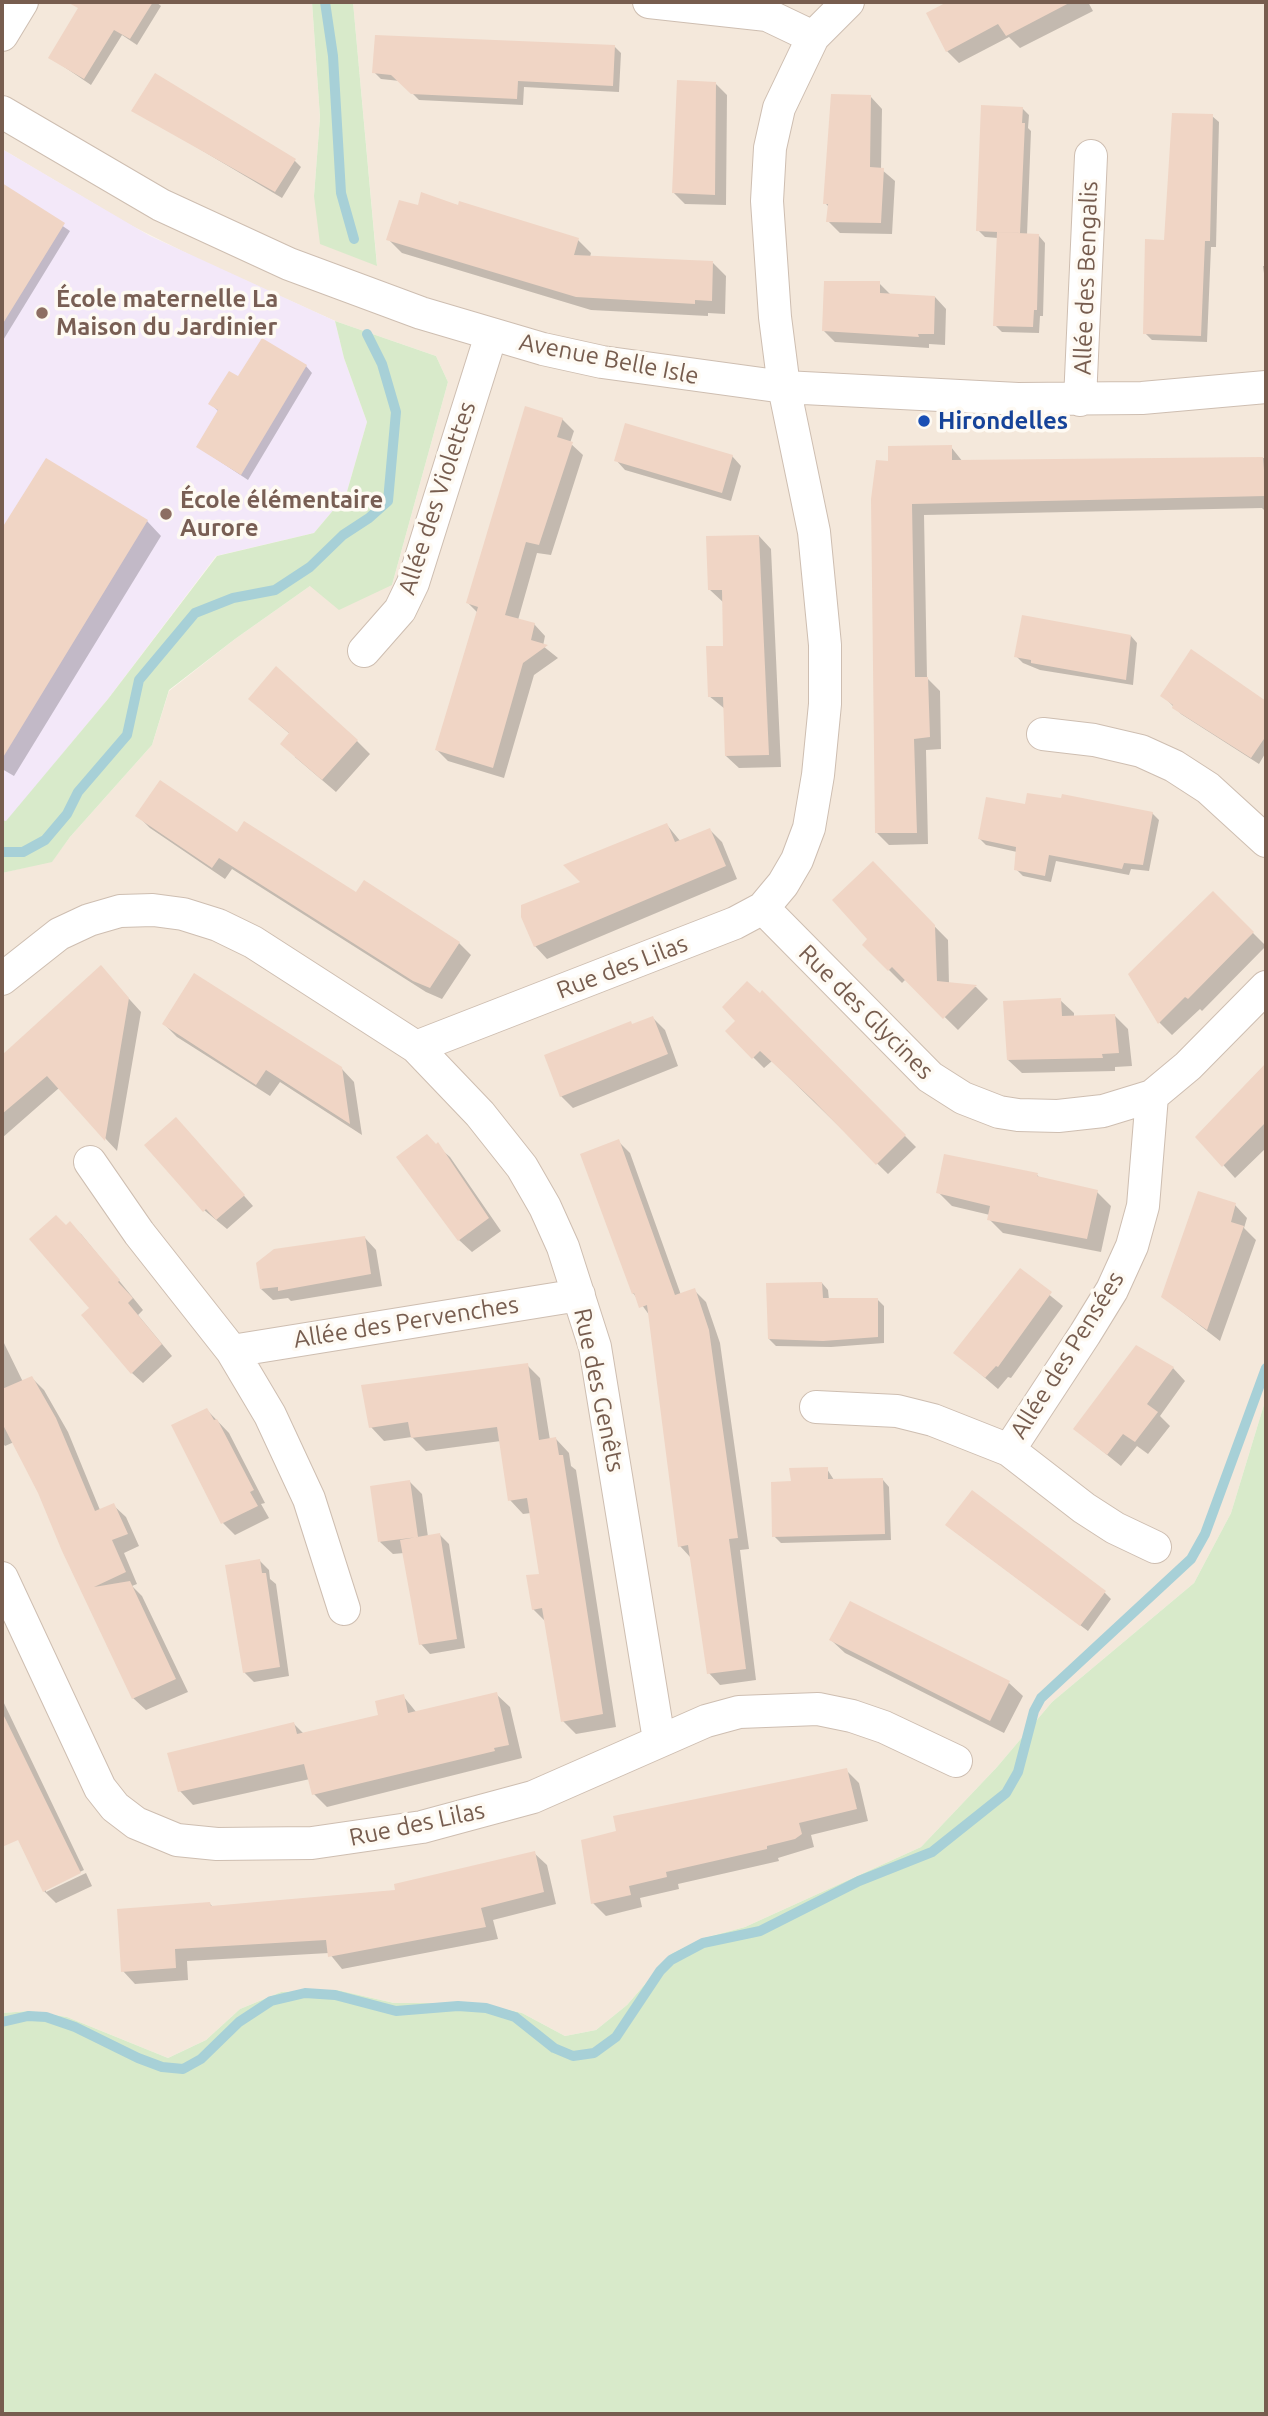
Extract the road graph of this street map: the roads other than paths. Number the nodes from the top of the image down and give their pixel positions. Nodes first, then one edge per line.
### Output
1 (22, 2) edge
2 (649, 2) edge
3 (848, 2) edge
4 (2, 35) edge
5 (813, 37) junction
6 (2, 111) edge
7 (1091, 156) dead end
8 (491, 335) junction
9 (784, 387) junction
10 (1266, 387) edge
11 (1080, 400) junction
12 (364, 651) dead end
13 (1043, 734) dead end
14 (1266, 841) edge
15 (763, 908) junction
16 (2, 979) edge
17 (1266, 987) edge
18 (416, 1047) junction
19 (1152, 1096) junction
20 (90, 1162) dead end
21 (579, 1294) junction
22 (232, 1351) junction
23 (817, 1407) dead end
24 (1009, 1450) junction
25 (1155, 1547) dead end
26 (2, 1578) edge
27 (344, 1609) dead end
28 (659, 1740) junction
29 (956, 1761) dead end

1 - 4 street
2 - 5 street
3 - 5 street, Rue des Lilas
5 - 9 street, Rue des Lilas
6 - 8 street, Avenue Belle Isle
7 - 11 street, Allée des Bengalis
8 - 9 street, Avenue Belle Isle
8 - 12 street, Allée des Violettes
9 - 11 street, Avenue Belle Isle
9 - 15 street, Rue des Lilas
10 - 11 street, Avenue Belle Isle
13 - 14 street
15 - 18 street, Rue des Lilas
15 - 19 street, Rue des Glycines
16 - 18 street
17 - 19 street, Rue des Glycines
18 - 21 street, Rue des Genêts
19 - 24 street, Allée des Pensées
20 - 22 street
21 - 22 street, Allée des Pervenches
21 - 28 street, Rue des Genêts
22 - 27 street
23 - 24 street, Allée des Pensées
24 - 25 street, Allée des Pensées
26 - 28 street, Rue des Lilas
28 - 29 street, Rue des Lilas

